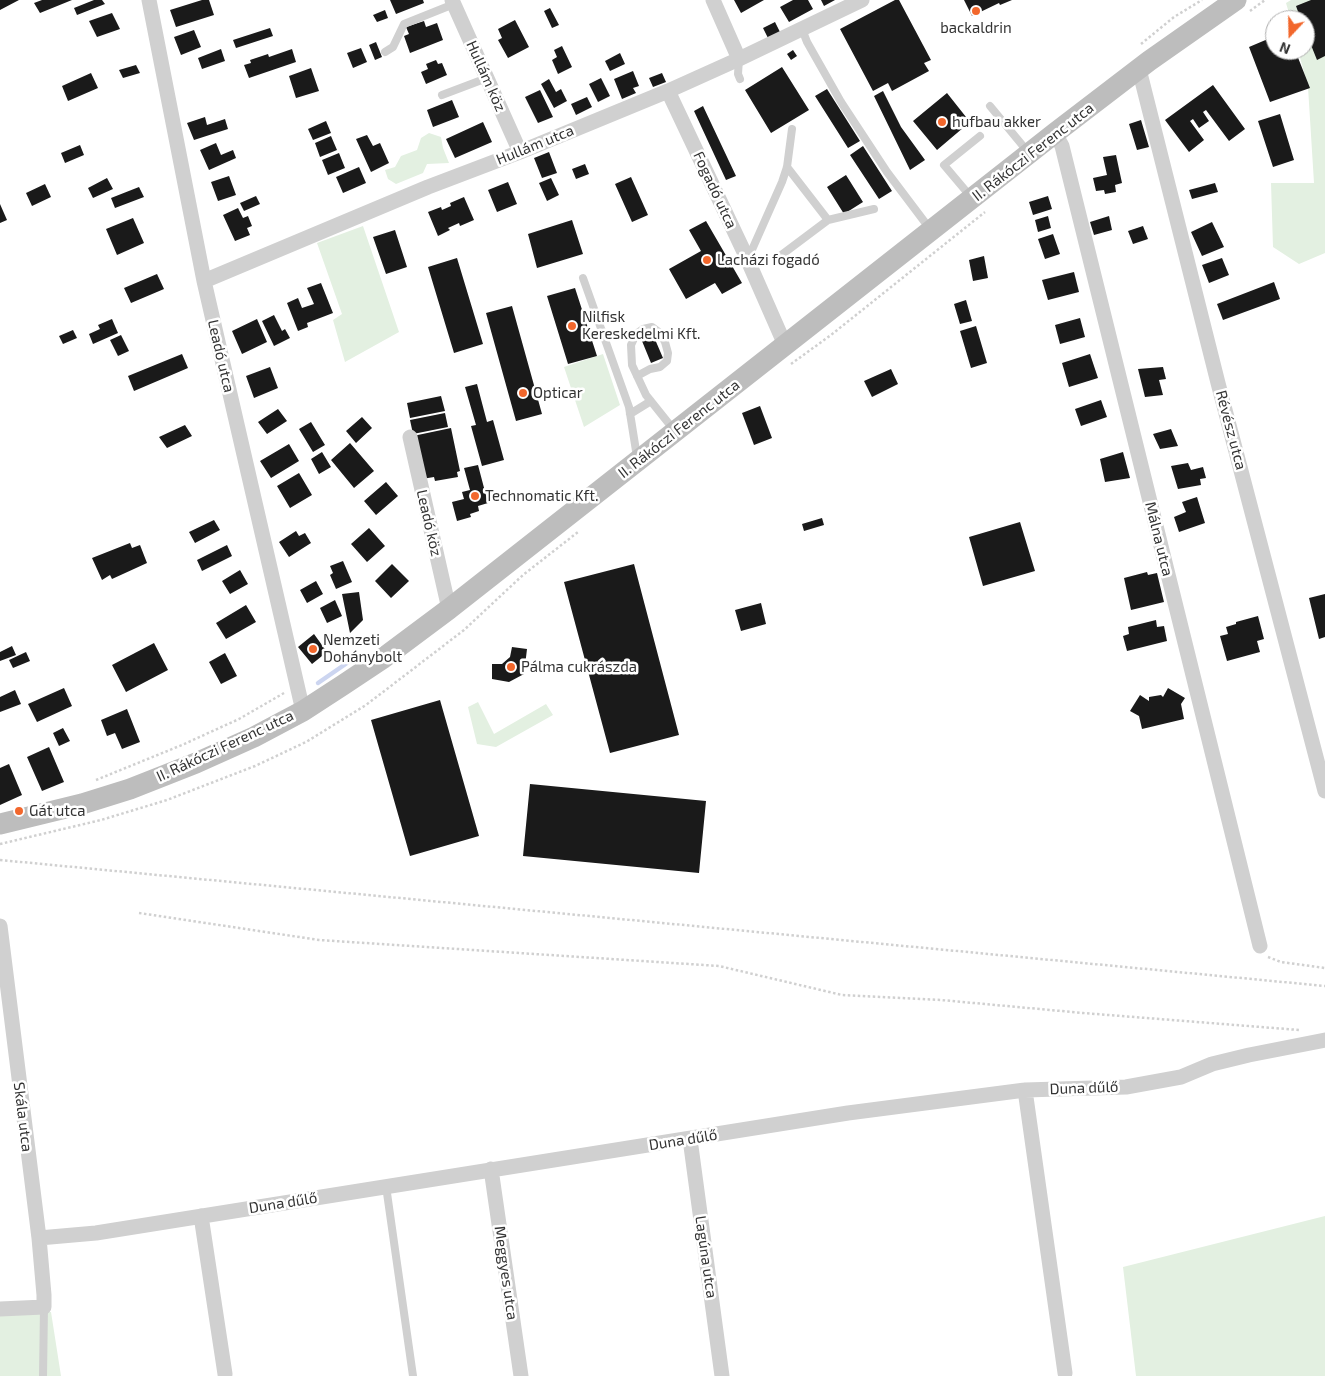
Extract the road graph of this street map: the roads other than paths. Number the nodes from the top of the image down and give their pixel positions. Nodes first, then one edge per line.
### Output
1 (149, 0) edge
2 (713, 0) edge
3 (862, 0) edge
4 (453, 2) edge
5 (1231, 5) edge
6 (802, 29) junction
7 (385, 52) dead end
8 (739, 59) junction
9 (1139, 69) junction
10 (487, 78) junction
11 (740, 79) dead end
12 (668, 91) junction
13 (442, 95) dead end
14 (990, 106) dead end
15 (792, 129) dead end
16 (1055, 134) junction
17 (980, 136) dead end
18 (520, 152) junction
19 (1030, 153) junction
20 (787, 166) junction
21 (981, 203) junction
22 (874, 209) dead end
23 (828, 220) junction
24 (931, 231) junction
25 (745, 254) junction
26 (780, 256) dead end
27 (583, 278) dead end
28 (204, 281) junction
29 (785, 345) junction
30 (637, 376) junction
31 (651, 401) junction
32 (630, 414) junction
33 (675, 432) junction
34 (410, 437) dead end
35 (637, 462) junction
36 (449, 609) junction
37 (303, 711) junction
38 (1325, 791) edge
39 (0, 824) edge
40 (0, 926) edge
41 (1260, 946) road end
42 (1325, 1040) edge
43 (1026, 1090) junction
44 (690, 1139) junction
45 (491, 1169) junction
46 (386, 1186) junction
47 (201, 1216) junction
48 (39, 1238) junction
49 (44, 1307) junction
50 (0, 1309) edge
51 (1065, 1373) dead end
52 (226, 1374) dead end
53 (43, 1376) edge
54 (413, 1376) edge
55 (520, 1376) edge
56 (722, 1376) edge

1 - 28 street, Leadó utca
2 - 8 street
3 - 6 street, Hullám utca
4 - 7 lane
4 - 10 street, Hullám köz
5 - 9 main road, II. Rákóczi Ferenc utca
6 - 8 street, Hullám utca
6 - 24 lane
8 - 11 lane
8 - 12 street, Hullám utca
9 - 16 main road, II. Rákóczi Ferenc utca
9 - 38 street, Révész utca
10 - 13 lane
10 - 18 street, Hullám köz
12 - 18 street, Hullám utca
12 - 25 street, Fogadó utca
14 - 19 lane
15 - 20 lane
16 - 19 main road, II. Rákóczi Ferenc utca
16 - 41 street, Málna utca
17 - 21 lane
18 - 28 street, Hullám utca
19 - 21 main road, II. Rákóczi Ferenc utca
20 - 23 lane
20 - 25 lane
21 - 24 main road, II. Rákóczi Ferenc utca
22 - 23 lane
23 - 26 lane
24 - 29 main road, II. Rákóczi Ferenc utca
25 - 29 street, Fogadó utca
27 - 32 lane
28 - 37 street, Leadó utca
29 - 33 main road, II. Rákóczi Ferenc utca
30 - 30 lane
30 - 31 lane
31 - 32 lane
31 - 33 lane
32 - 35 lane
33 - 35 main road, II. Rákóczi Ferenc utca
34 - 36 street, Leadó köz
35 - 36 main road, II. Rákóczi Ferenc utca
36 - 37 main road, II. Rákóczi Ferenc utca
37 - 39 main road, II. Rákóczi Ferenc utca
40 - 48 street, Skála utca
42 - 43 street, Duna dűlő
43 - 44 street, Duna dűlő
43 - 51 street
44 - 45 street, Duna dűlő
44 - 56 street, Lagúna utca
45 - 46 street, Duna dűlő
45 - 55 street, Meggyes utca
46 - 47 street, Duna dűlő
46 - 54 lane
47 - 48 street, Duna dűlő
47 - 52 street
48 - 49 street, Skála utca
49 - 50 street
49 - 53 lane

